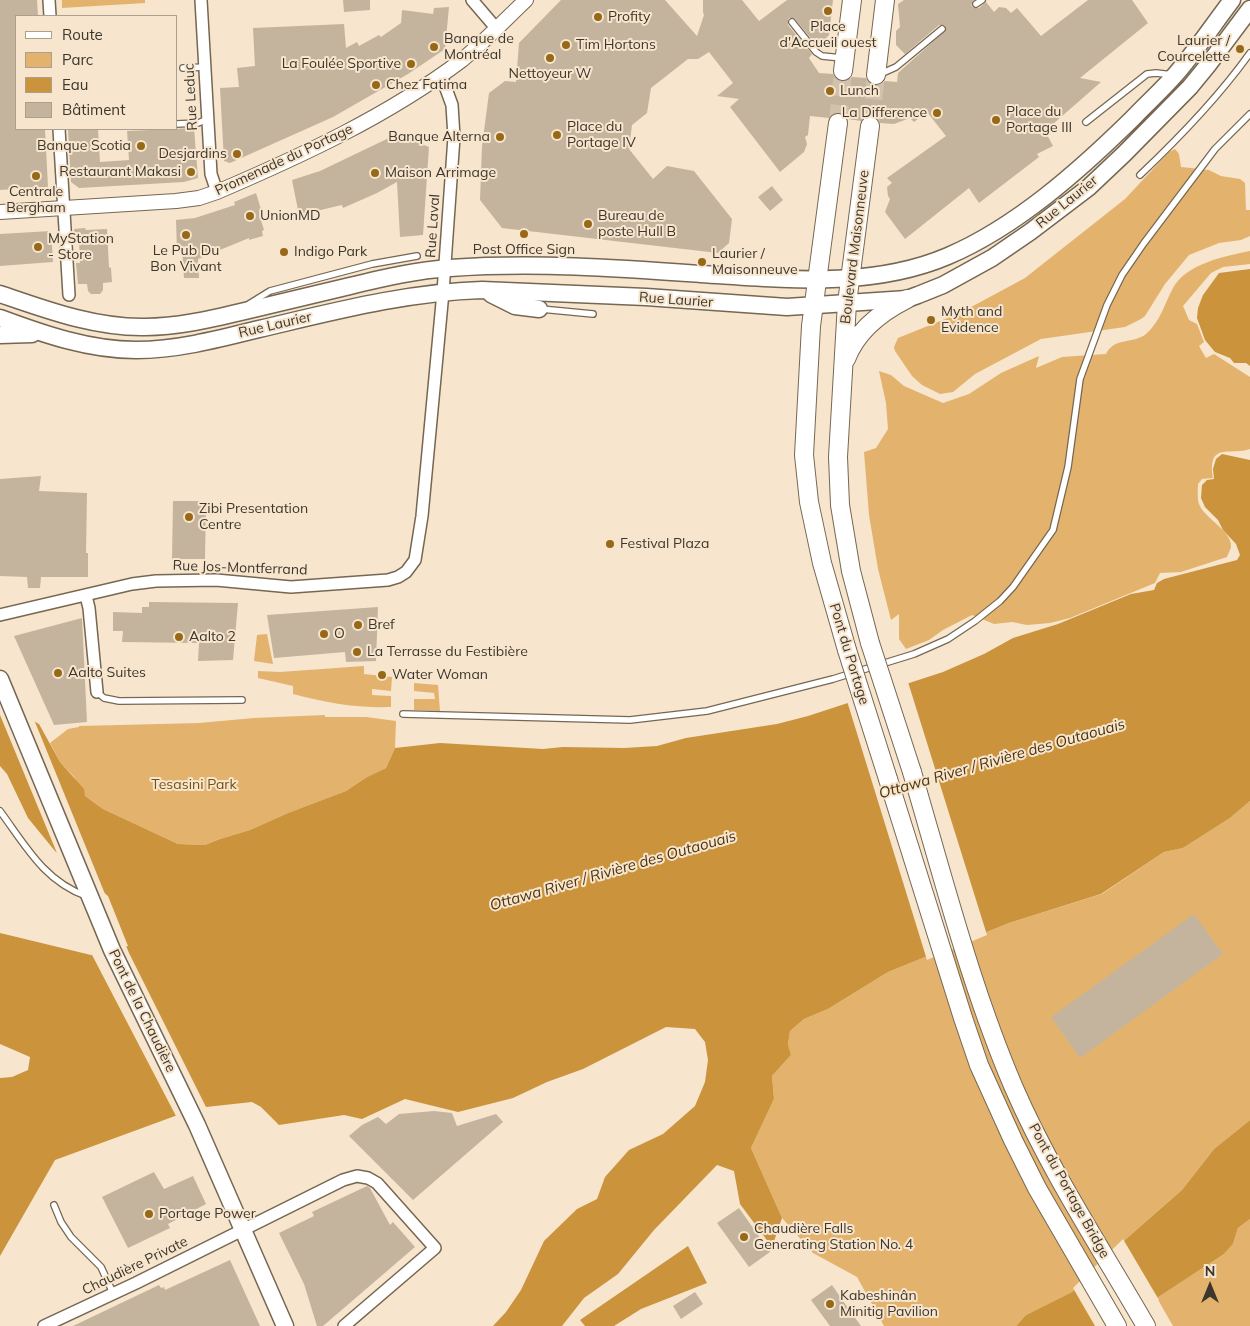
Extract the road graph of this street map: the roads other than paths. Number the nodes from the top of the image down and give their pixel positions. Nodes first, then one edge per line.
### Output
1 (49, 0) edge
2 (201, 0) edge
3 (472, 0) edge
4 (526, 0) edge
5 (852, 0) edge
6 (885, 0) edge
7 (982, 0) edge
8 (1232, 0) edge
9 (1240, 0) edge
10 (976, 4) dead end
11 (1250, 7) edge
12 (50, 15) edge
13 (792, 22) dead end
14 (496, 28) junction
15 (942, 29) dead end
16 (1250, 53) edge
17 (844, 65) joint
18 (205, 67) junction
19 (183, 68) dead end
20 (441, 74) junction
21 (876, 75) joint
22 (1175, 75) junction
23 (1250, 114) edge
24 (208, 119) junction
25 (1086, 122) dead end
26 (838, 123) tunnel mouth
27 (178, 124) edge
28 (870, 126) tunnel mouth
29 (59, 130) edge
30 (1140, 175) dead end
31 (217, 192) junction
32 (64, 208) junction
33 (0, 212) edge
34 (417, 256) dead end
35 (445, 268) junction
36 (850, 278) junction
37 (818, 279) junction
38 (482, 290) junction
39 (443, 292) junction
40 (0, 294) edge
41 (70, 295) dead end
42 (907, 299) junction
43 (847, 304) junction
44 (814, 306) junction
45 (539, 309) joint
46 (232, 314) junction
47 (593, 314) dead end
48 (0, 318) edge
49 (44, 334) junction
50 (0, 335) edge
51 (849, 342) junction
52 (842, 369) joint
53 (86, 596) junction
54 (0, 615) edge
55 (3, 686) edge
56 (97, 692) joint
57 (242, 700) dead end
58 (403, 714) dead end
59 (0, 811) edge
60 (90, 897) junction
61 (971, 967) joint
62 (949, 973) joint
63 (54, 1205) dead end
64 (242, 1230) junction
65 (113, 1293) junction
66 (44, 1326) edge
67 (285, 1326) edge
68 (344, 1326) edge
69 (1117, 1326) edge
70 (1146, 1326) edge

1 - 12 street
2 - 18 street, Rue Leduc
3 - 14 street
4 - 14 street, Promenade du Portage
5 - 17 main road
6 - 21 main road
7 - 10 lane
8 - 22 main road, Rue Laurier
9 - 11 main road
11 - 42 main road, Rue Laurier
13 - 17 lane
14 - 20 street, Promenade du Portage
15 - 21 lane
16 - 30 lane
18 - 19 lane
18 - 24 street, Rue Leduc
20 - 31 street, Promenade du Portage
20 - 35 street, Rue Laval
22 - 25 lane
22 - 36 main road, Rue Laurier
23 - 58 lane
24 - 27 lane
24 - 31 street, Rue Leduc
26 - 37 main road
28 - 36 main road, Boulevard Maisonneuve
29 - 32 street
31 - 32 street, Promenade du Portage
32 - 33 street, Promenade du Portage
32 - 41 street
34 - 46 lane
35 - 37 main road, Rue Laurier
35 - 39 street, Rue Laval
35 - 46 main road, Rue Laurier
36 - 37 main road, Rue Laurier
36 - 43 main road, Boulevard Maisonneuve
37 - 44 main road
38 - 39 main road, Rue Laurier
38 - 44 main road, Rue Laurier
38 - 45 main road
39 - 49 main road, Rue Laurier
39 - 53 street, Rue Jos-Montferrand
40 - 46 main road, Rue Laurier
42 - 43 main road, Rue Laurier
42 - 51 main road
43 - 44 main road, Rue Laurier
43 - 51 main road, Boulevard Maisonneuve
44 - 62 main road, Pont du Portage, bridge
45 - 47 lane
48 - 49 main road, Rue Laurier
49 - 50 main road
51 - 52 main road, Boulevard Maisonneuve
52 - 61 main road, Pont du Portage, bridge
53 - 54 street, Rue Jos-Montferrand
53 - 56 street
55 - 60 main road, Pont de la Chaudière
56 - 57 lane
59 - 60 lane
60 - 64 main road, Pont de la Chaudière
61 - 70 main road, Pont du Portage Bridge
62 - 69 main road, Pont du Portage Bridge
63 - 65 lane
64 - 65 street, Chaudière Private
64 - 67 main road, Pont de la Chaudière
64 - 68 street, Chaudière Private
65 - 66 street, Chaudière Private

